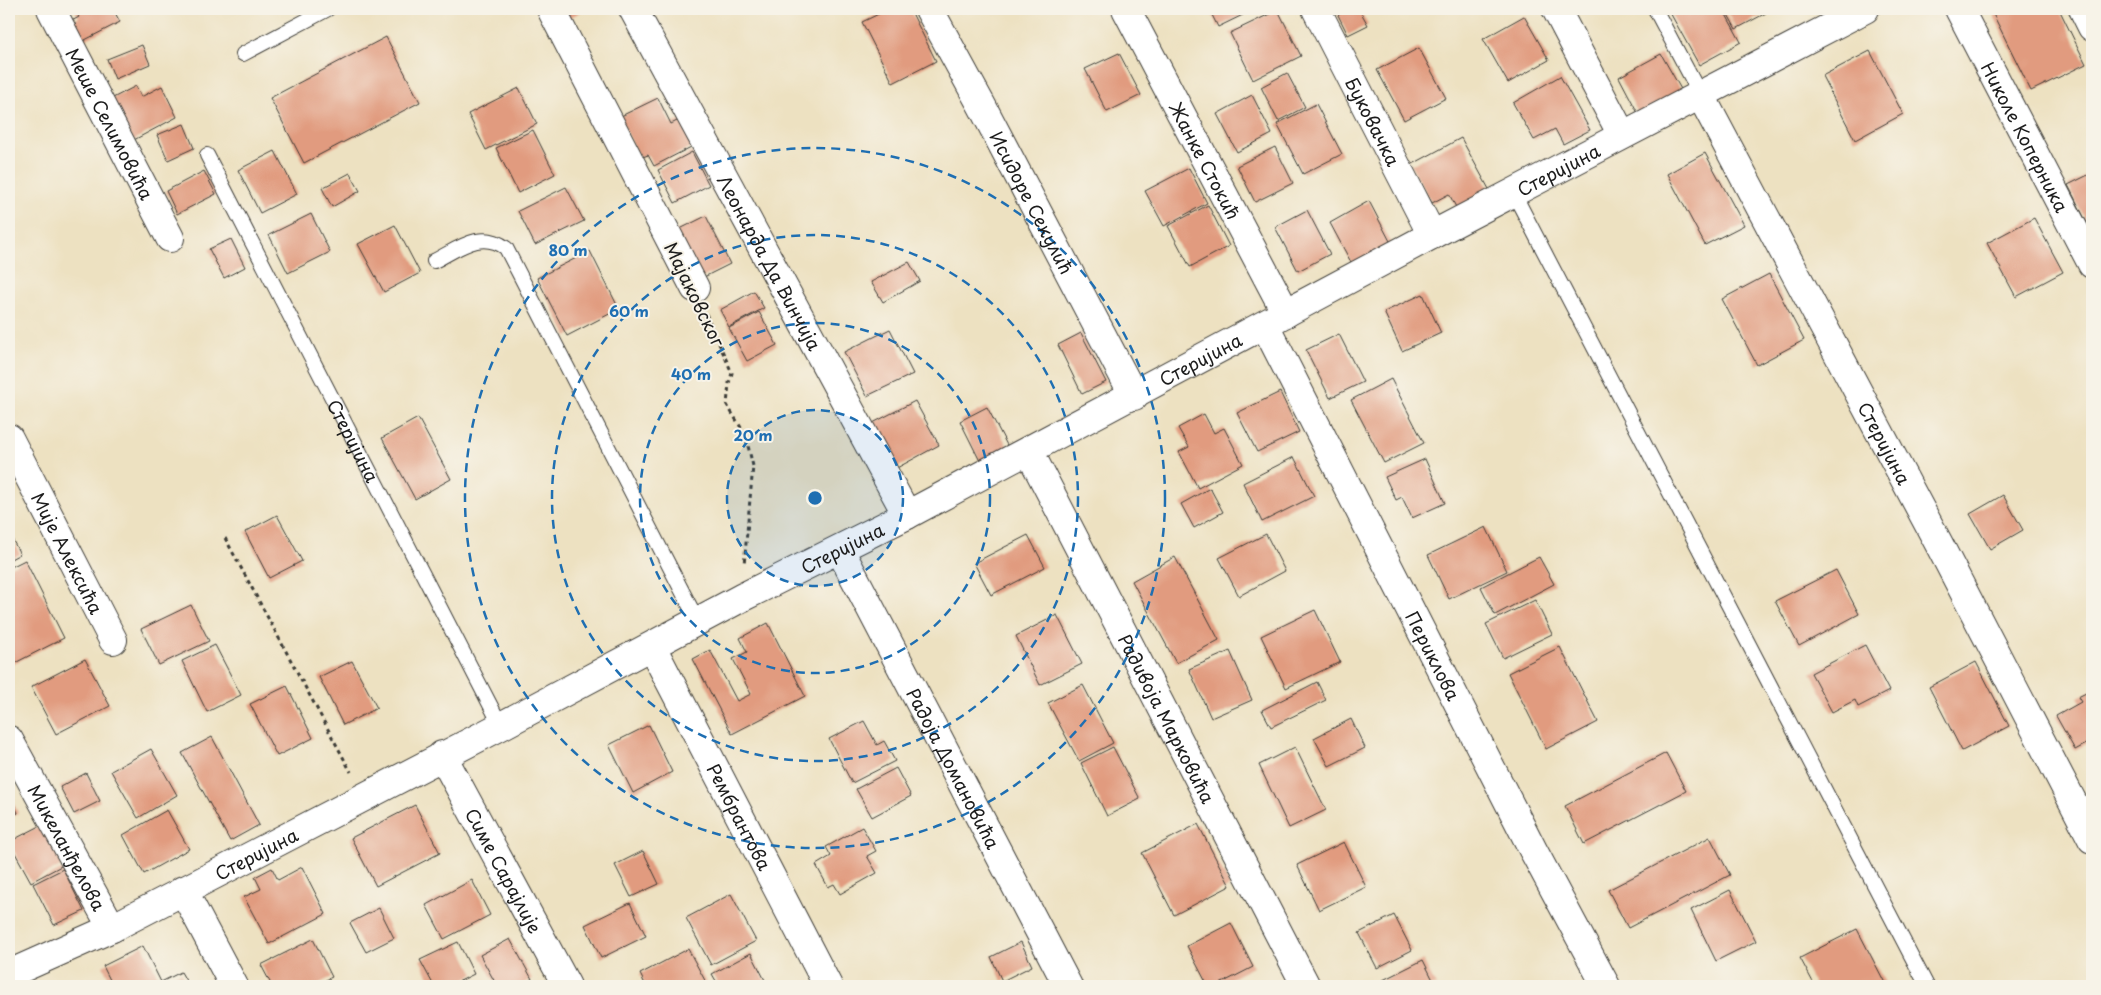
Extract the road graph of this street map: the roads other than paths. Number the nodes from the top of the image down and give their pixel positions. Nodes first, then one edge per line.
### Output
1 (51, 9) edge
2 (328, 9) edge
3 (551, 9) edge
4 (633, 9) edge
5 (929, 9) edge
6 (1126, 9) edge
7 (1316, 9) edge
8 (1556, 9) edge
9 (1654, 9) edge
10 (1959, 9) edge
11 (2083, 9) edge
12 (1862, 10) edge
13 (2092, 27) edge
14 (242, 54) dead end
15 (1700, 94) junction
16 (1622, 135) junction
17 (207, 155) dead end
18 (1513, 192) junction
19 (1432, 235) junction
20 (170, 238) dead end
21 (434, 261) dead end
22 (2092, 264) edge
23 (695, 288) road end
24 (1275, 319) junction
25 (1134, 396) junction
26 (9, 438) edge
27 (1029, 451) junction
28 (907, 515) junction
29 (840, 550) junction
30 (698, 622) junction
31 (113, 640) dead end
32 (652, 647) junction
33 (501, 726) junction
34 (9, 740) edge
35 (442, 755) junction
36 (2092, 839) edge
37 (183, 890) junction
38 (112, 928) junction
39 (9, 974) edge
40 (234, 986) edge
41 (567, 986) edge
42 (828, 986) edge
43 (1068, 986) edge
44 (1306, 986) edge
45 (1606, 986) edge
46 (1926, 986) edge

1 - 20 street, Меше Селимовића
2 - 14 lane
3 - 23 street, Мајаковског
4 - 28 street, Леонарда Да Винчија
5 - 25 street, Исидоре Секулић
6 - 24 street, Жанке Стокић
7 - 19 street, Буковачка
8 - 16 street
9 - 15 lane
10 - 22 street, Николе Коперника
11 - 13 street
12 - 15 street, Стеријина
15 - 16 street, Стеријина
15 - 36 street, Стеријина
16 - 18 street, Стеријина
17 - 33 lane, Стеријина
18 - 19 street, Стеријина
18 - 46 lane
19 - 24 street, Стеријина
21 - 30 lane
24 - 25 street, Стеријина
24 - 45 street, Периклова
25 - 27 street, Стеријина
26 - 31 street, Мије Алексића
27 - 28 street, Стеријина
27 - 44 street, Радивоја Марковића
28 - 29 street, Стеријина
29 - 30 street, Стеријина
29 - 43 street, Радоја Домановића
30 - 32 street, Стеријина
32 - 33 street, Стеријина
32 - 42 street, Рембрантова
33 - 35 street, Стеријина
34 - 38 street, Микеланђелова
35 - 37 street, Стеријина
35 - 41 street, Симе Сарајлије
37 - 38 street, Стеријина
37 - 40 street
38 - 39 street, Стеријина

